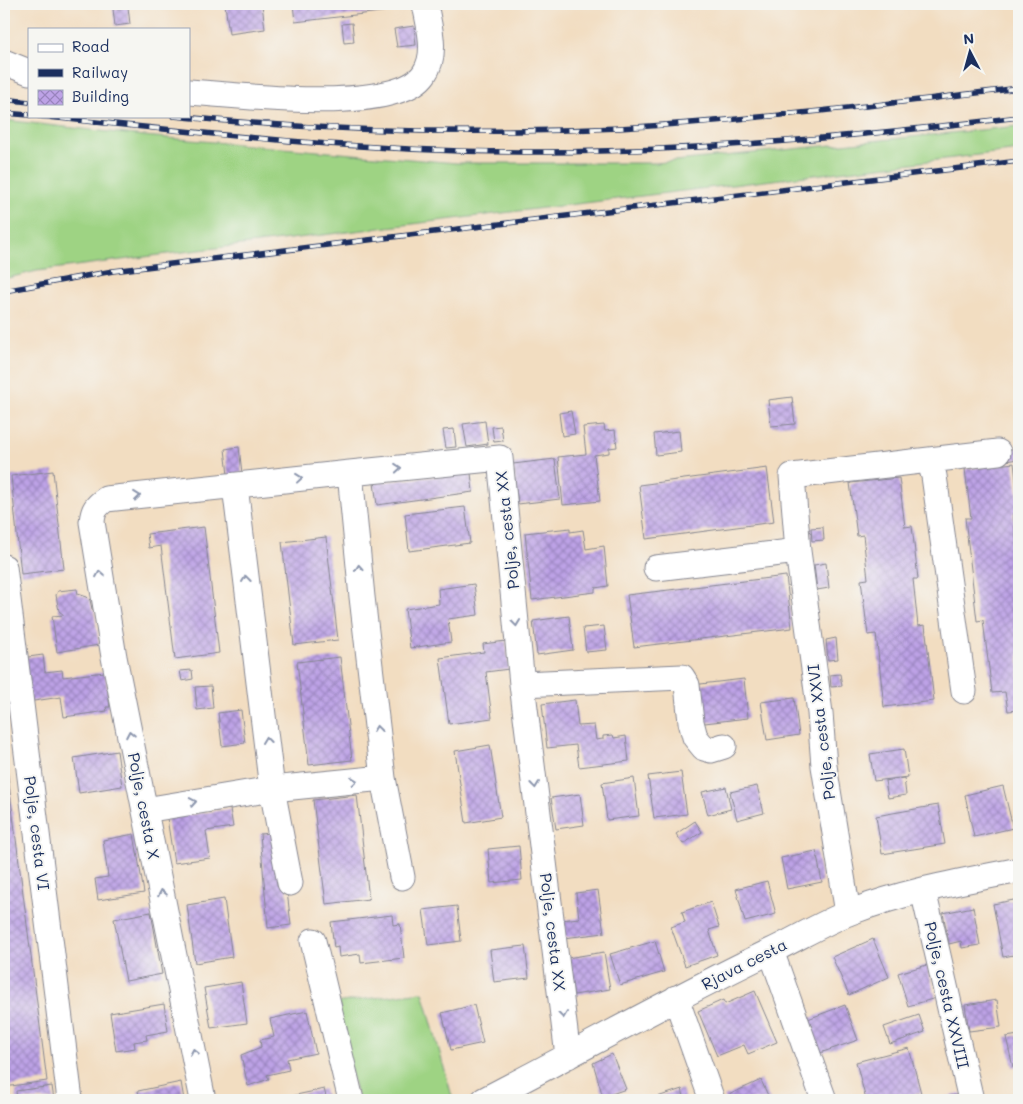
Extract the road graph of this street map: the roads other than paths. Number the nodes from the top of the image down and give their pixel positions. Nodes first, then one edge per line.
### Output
1 (425, 4) edge
2 (4, 62) edge
3 (28, 72) edge
4 (190, 92) edge
5 (998, 452) dead end
6 (929, 460) junction
7 (350, 473) junction
8 (234, 486) junction
9 (798, 551) junction
10 (4, 566) edge
11 (656, 568) dead end
12 (522, 684) junction
13 (964, 691) dead end
14 (724, 746) dead end
15 (383, 778) junction
16 (272, 789) junction
17 (145, 810) junction
18 (1019, 870) edge
19 (402, 877) dead end
20 (290, 882) dead end
21 (923, 890) junction
22 (848, 912) junction
23 (313, 941) dead end
24 (771, 951) junction
25 (676, 998) junction
26 (568, 1056) junction
27 (490, 1099) edge
28 (70, 1100) edge
29 (203, 1100) edge
30 (351, 1100) edge
31 (712, 1100) edge
32 (824, 1100) edge
33 (971, 1100) edge

1 - 4 street
2 - 3 street
5 - 6 street, Polje, cesta XXVI
6 - 9 street, Polje, cesta XXVI
6 - 13 street
8 -> 7 street
7 -> 12 street, Polje, cesta XX
15 -> 7 street
16 -> 8 street
17 -> 8 street, Polje, cesta X
9 - 11 street
9 - 22 street, Polje, cesta XXVI
10 - 28 street, Polje, cesta VI
12 - 14 street
12 -> 26 street, Polje, cesta XX
16 -> 15 street
15 - 19 street
17 -> 16 street
16 - 20 street
29 -> 17 street, Polje, cesta X
18 - 21 street, Rjava cesta
21 - 22 street, Rjava cesta
21 - 33 street, Polje, cesta XXVIII
22 - 24 street, Rjava cesta
23 - 30 street
24 - 25 street, Rjava cesta
24 - 32 street
25 - 26 street, Rjava cesta
25 - 31 street
26 - 27 street, Rjava cesta

